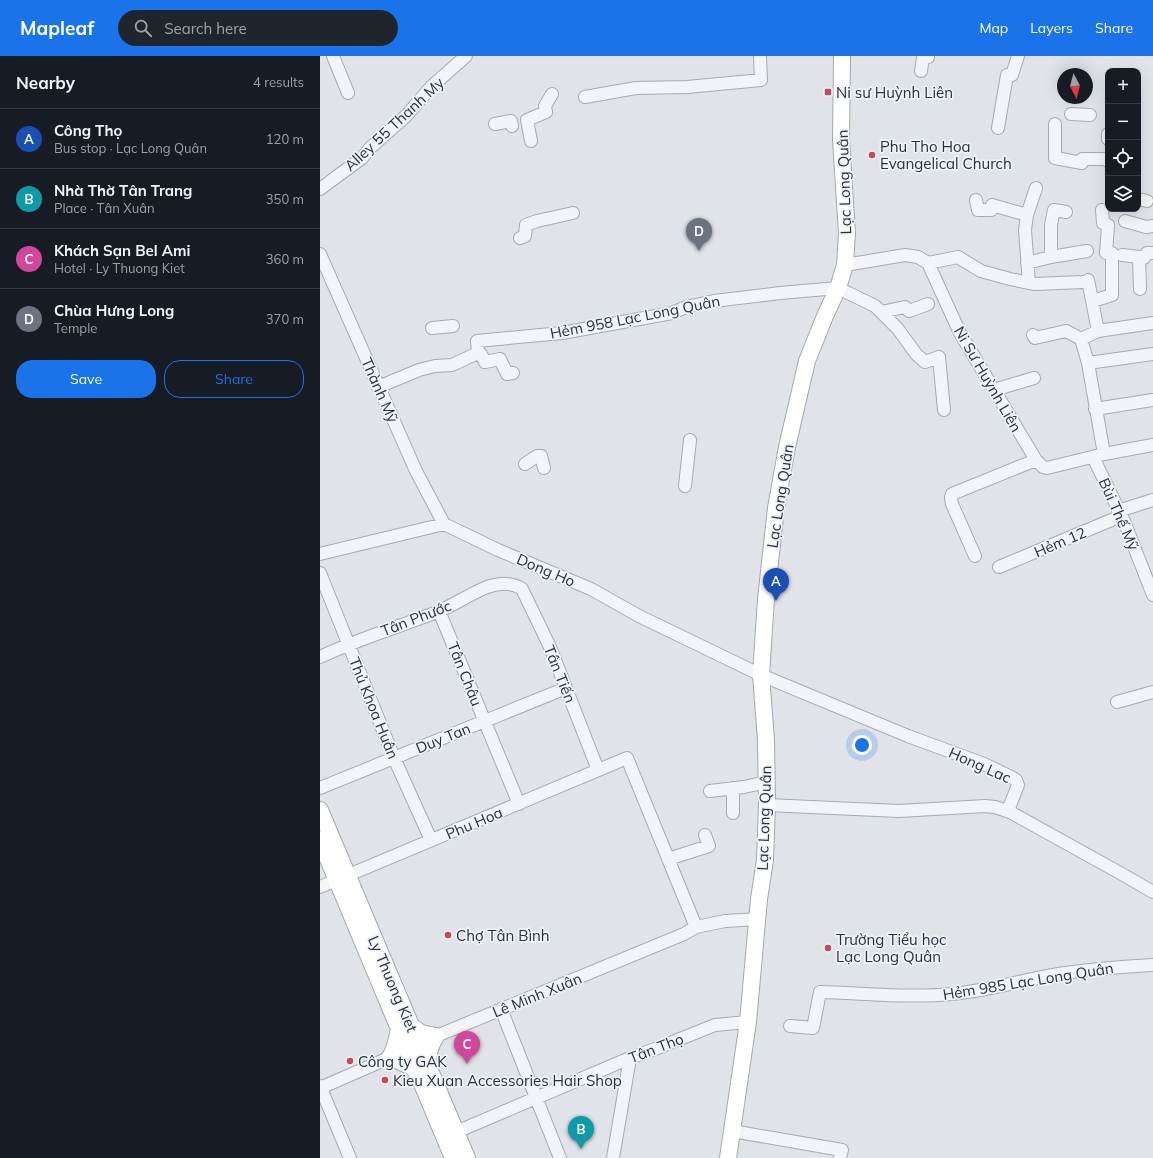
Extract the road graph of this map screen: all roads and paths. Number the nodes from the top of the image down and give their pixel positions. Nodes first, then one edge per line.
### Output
1 (333, 56) edge
2 (466, 56) edge
3 (760, 56) edge
4 (842, 56) edge
5 (928, 56) edge
6 (1018, 56) edge
7 (922, 71) dead end
8 (348, 93) dead end
9 (552, 94) dead end
10 (585, 97) dead end
11 (1071, 114) dead end
12 (1090, 115) dead end
13 (495, 124) dead end
14 (1055, 124) dead end
15 (512, 126) dead end
16 (998, 128) dead end
17 (531, 141) dead end
18 (1105, 160) edge
19 (1036, 188) dead end
20 (320, 189) edge
21 (976, 200) dead end
22 (1102, 210) dead end
23 (1066, 212) dead end
24 (573, 213) dead end
25 (1027, 215) junction
26 (1125, 221) dead end
27 (1153, 226) edge
28 (520, 238) dead end
29 (1087, 251) dead end
30 (1153, 253) edge
31 (320, 254) edge
32 (1113, 254) junction
33 (1140, 257) junction
34 (1051, 258) junction
35 (928, 263) junction
36 (1027, 263) junction
37 (845, 265) junction
38 (1029, 283) junction
39 (838, 288) junction
40 (1140, 289) dead end
41 (1093, 301) junction
42 (928, 304) dead end
43 (881, 312) junction
44 (1153, 323) edge
45 (453, 326) dead end
46 (432, 328) dead end
47 (1098, 331) junction
48 (1033, 335) dead end
49 (1081, 339) junction
50 (478, 353) junction
51 (1153, 354) edge
52 (1088, 363) junction
53 (513, 373) dead end
54 (1034, 378) dead end
55 (378, 387) junction
56 (994, 390) junction
57 (1153, 400) edge
58 (1095, 409) junction
59 (944, 410) dead end
60 (690, 440) dead end
61 (1153, 446) edge
62 (1098, 455) junction
63 (1036, 460) junction
64 (525, 464) dead end
65 (544, 468) dead end
66 (685, 486) dead end
67 (1153, 500) edge
68 (1120, 514) junction
69 (444, 524) junction
70 (320, 554) edge
71 (975, 556) dead end
72 (999, 568) dead end
73 (320, 573) edge
74 (513, 584) joint
75 (1152, 587) edge
76 (439, 611) junction
77 (348, 644) junction
78 (320, 657) edge
79 (761, 674) junction
80 (566, 688) junction
81 (1153, 692) edge
82 (1117, 702) dead end
83 (484, 722) junction
84 (394, 758) junction
85 (598, 770) junction
86 (767, 782) junction
87 (320, 788) edge
88 (733, 788) junction
89 (710, 791) dead end
90 (519, 804) junction
91 (767, 805) junction
92 (320, 810) edge
93 (1010, 812) junction
94 (733, 813) dead end
95 (705, 834) dead end
96 (320, 840) edge
97 (431, 840) junction
98 (668, 859) junction
99 (342, 878) junction
100 (320, 887) edge
101 (1153, 892) edge
102 (758, 919) junction
103 (696, 927) junction
104 (1153, 965) edge
105 (501, 1009) junction
106 (748, 1022) junction
107 (404, 1026) junction
108 (790, 1026) dead end
109 (436, 1036) junction
110 (413, 1047) junction
111 (390, 1057) junction
112 (630, 1058) junction
113 (423, 1071) junction
114 (320, 1088) edge
115 (536, 1098) junction
116 (732, 1131) junction
117 (456, 1132) junction
118 (350, 1158) edge
119 (453, 1158) edge
120 (467, 1158) edge
121 (560, 1158) edge
122 (613, 1158) edge
123 (728, 1158) edge
124 (840, 1158) edge

1 - 8 street
2 - 20 street, Alley 55 Thanh My
3 - 10 street
4 - 37 main road, Lạc Long Quân
5 - 7 street
6 - 16 street
9 - 17 street
11 - 12 street
13 - 15 street
14 - 18 street
19 - 25 street
21 - 25 street
22 - 32 street
23 - 34 street
24 - 28 street
25 - 36 street
26 - 27 street
29 - 34 street
30 - 33 street
31 - 55 street, Thành Mỹ
32 - 33 street
32 - 41 street
33 - 40 street
34 - 36 street
35 - 37 street
35 - 38 street
35 - 56 street, Ni Sư Huỳnh Liên
36 - 38 street
37 - 39 main road, Lạc Long Quân
38 - 41 street
39 - 43 street
39 - 50 street, Hẻm 958 Lạc Long Quân
39 - 79 main road, Lạc Long Quân
41 - 47 street
42 - 43 street
43 - 59 street
44 - 47 street
45 - 46 street
47 - 49 street
48 - 49 street
49 - 52 street, Bùi Thế Mỹ
50 - 53 street
50 - 55 street
51 - 52 street
52 - 58 street, Bùi Thế Mỹ
54 - 56 street
55 - 69 street, Thành Mỹ
56 - 63 street, Ni Sư Huỳnh Liên
57 - 58 street
58 - 62 street, Bùi Thế Mỹ
60 - 66 street
61 - 62 street
62 - 63 street
62 - 68 street, Bùi Thế Mỹ
63 - 71 street
64 - 65 street
67 - 68 street, Hẻm 12
68 - 72 street, Hẻm 12
68 - 75 street, Bùi Thế Mỹ
69 - 70 street
69 - 79 street, Dong Ho
73 - 77 street, Thủ Khoa Huân
74 - 76 street, Tân Phước
74 - 80 street, Tân Tiến
76 - 77 street, Tân Phước
76 - 83 street, Tân Châu
77 - 78 street, Tân Phước
77 - 84 street, Thủ Khoa Huân
79 - 86 main road, Lạc Long Quân
79 - 93 street, Hong Lac
80 - 83 street, Duy Tan
80 - 85 street, Tân Tiến
81 - 82 street
83 - 84 street, Duy Tan
83 - 90 street, Tân Châu
84 - 87 street, Duy Tan
84 - 97 street, Thủ Khoa Huân
85 - 90 street, Phu Hoa
85 - 98 street, Phu Hoa
86 - 88 street
86 - 91 main road, Lạc Long Quân
88 - 89 street
88 - 94 street
90 - 97 street, Phu Hoa
91 - 93 street
91 - 102 main road, Lạc Long Quân
92 - 99 main road, Ly Thuong Kiet
93 - 101 street
95 - 98 street
96 - 99 main road, Ly Thuong Kiet
97 - 99 street, Phu Hoa
98 - 103 street
99 - 100 street, Phu Hoa
99 - 107 main road, Ly Thuong Kiet
102 - 103 street, Lê Minh Xuân
102 - 106 main road, Lạc Long Quân
103 - 105 street, Lê Minh Xuân
104 - 108 street, Hẻm 985 Lạc Long Quân
105 - 109 street, Lê Minh Xuân
105 - 115 street
106 - 112 street, Tân Thọ
106 - 116 main road, Lạc Long Quân
107 - 109 main road
107 - 110 main road, Ly Thuong Kiet
107 - 111 main road
109 - 110 street, Lê Minh Xuân
109 - 113 main road
110 - 111 street, Lê Minh Xuân
110 - 113 main road, Ly Thuong Kiet
111 - 113 main road
111 - 114 street, Lê Minh Xuân
112 - 115 street, Tân Thọ
112 - 122 street
113 - 117 main road, Ly Thuong Kiet
113 - 119 main road, Ly Thuong Kiet
114 - 118 street
115 - 117 street, Tân Thọ
115 - 121 street
116 - 123 main road, Lạc Long Quân
116 - 124 street
117 - 120 main road, Ly Thuong Kiet

